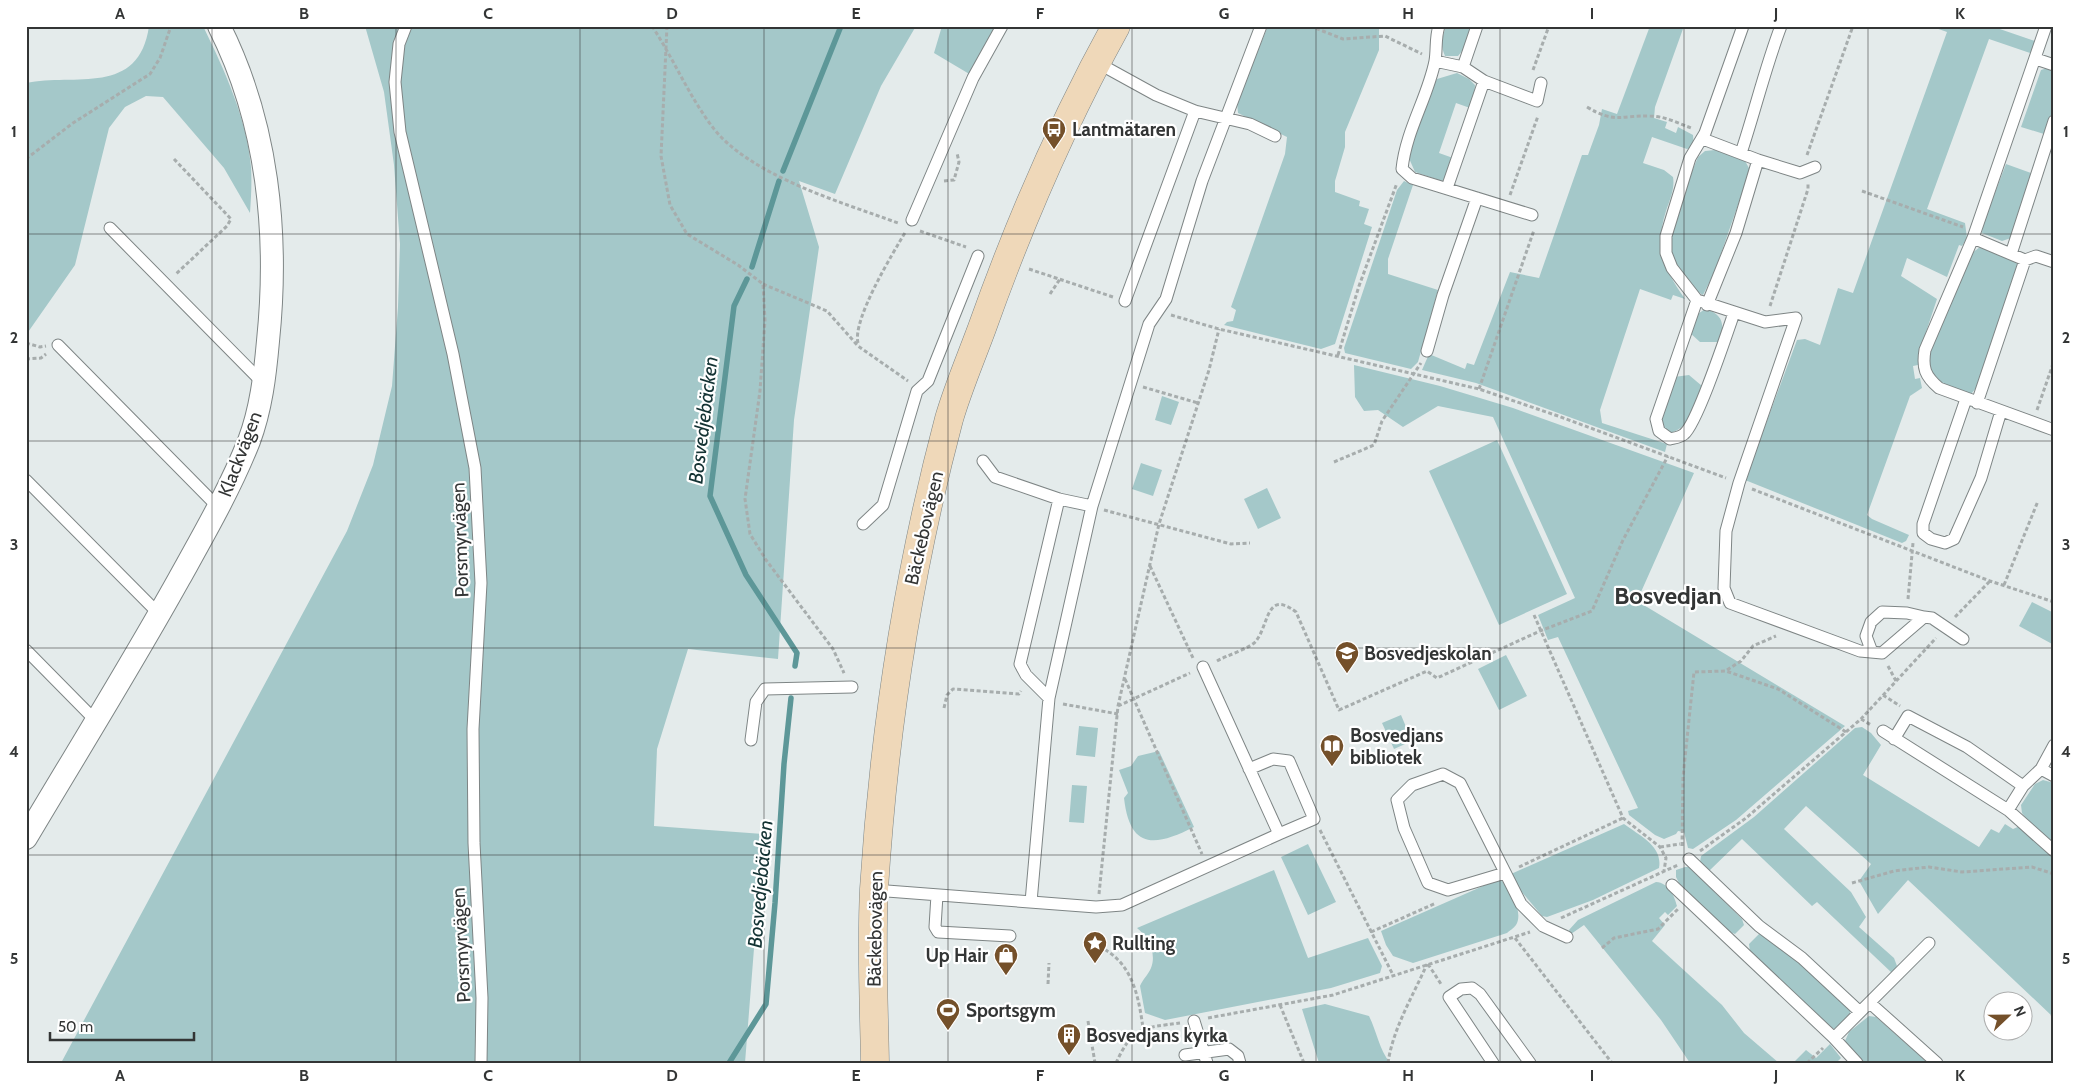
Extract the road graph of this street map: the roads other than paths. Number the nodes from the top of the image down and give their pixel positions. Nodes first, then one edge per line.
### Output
1 (220, 26) edge
2 (406, 26) edge
3 (1002, 26) edge
4 (1116, 26) edge
5 (1261, 26) edge
6 (1439, 26) edge
7 (1477, 26) edge
8 (1743, 26) edge
9 (1780, 26) edge
10 (2046, 26) edge
11 (2036, 59) junction
12 (1435, 61) junction
13 (1096, 62) junction
14 (2054, 65) edge
15 (1463, 67) junction
16 (1484, 81) junction
17 (1541, 83) dead end
18 (1195, 111) junction
19 (1224, 118) junction
20 (2054, 121) edge
21 (1275, 136) dead end
22 (1704, 136) junction
23 (1741, 153) junction
24 (1758, 160) junction
25 (1815, 167) dead end
26 (1447, 188) junction
27 (1476, 198) junction
28 (1532, 216) road end
29 (913, 226) road end
30 (110, 228) dead end
31 (1974, 234) junction
32 (974, 252) road end
33 (2011, 254) junction
34 (2025, 260) junction
35 (2054, 262) edge
36 (1125, 301) road end
37 (1702, 302) junction
38 (1734, 313) junction
39 (58, 345) road end
40 (1427, 351) dead end
41 (264, 384) junction
42 (1972, 401) junction
43 (2001, 411) junction
44 (2054, 430) edge
45 (983, 461) dead end
46 (26, 480) edge
47 (1059, 499) junction
48 (1092, 506) junction
49 (218, 508) junction
50 (863, 524) dead end
51 (159, 614) junction
52 (1924, 617) junction
53 (1963, 639) dead end
54 (26, 650) edge
55 (1872, 652) junction
56 (1201, 668) road end
57 (852, 687) road end
58 (1049, 698) junction
59 (96, 721) junction
60 (1883, 732) dead end
61 (1894, 739) junction
62 (751, 740) dead end
63 (2054, 745) edge
64 (1249, 769) junction
65 (2041, 769) junction
66 (2054, 776) edge
67 (2023, 786) junction
68 (2008, 810) junction
69 (30, 823) edge
70 (1279, 834) junction
71 (2054, 850) edge
72 (1689, 859) road end
73 (1506, 873) junction
74 (1672, 885) dead end
75 (874, 890) junction
76 (937, 895) junction
77 (1031, 902) junction
78 (1010, 936) dead end
79 (1567, 937) dead end
80 (1929, 943) dead end
81 (1870, 1003) junction
82 (1860, 1012) junction
83 (1194, 1021) road end
84 (1834, 1038) junction
85 (1203, 1051) junction
86 (1186, 1055) dead end
87 (481, 1063) edge
88 (874, 1063) edge
89 (1207, 1063) edge
90 (1240, 1063) edge
91 (1493, 1063) edge
92 (1530, 1063) edge
93 (1857, 1063) edge
94 (1938, 1063) edge

1 - 41 street, Klackvägen
2 - 87 lane, Porsmyrvägen
3 - 29 lane
4 - 13 street, Bäckebovägen
5 - 19 lane
6 - 12 lane
7 - 15 lane
8 - 22 lane
9 - 23 lane
10 - 11 lane
11 - 14 lane
11 - 31 lane
12 - 15 lane
12 - 26 lane
13 - 18 lane
13 - 75 street, Bäckebovägen
15 - 16 lane
16 - 17 lane
16 - 26 lane
18 - 19 lane
18 - 36 lane
19 - 21 lane
19 - 48 lane
20 - 33 lane
22 - 23 lane
22 - 37 lane
23 - 24 lane
24 - 25 lane
24 - 37 lane
26 - 27 lane
27 - 28 lane
27 - 40 lane
30 - 41 lane
31 - 33 lane
31 - 42 lane
32 - 50 lane
33 - 34 lane
34 - 35 lane
34 - 42 lane
37 - 38 lane
37 - 38 lane
38 - 55 lane
39 - 49 lane
41 - 49 street, Klackvägen
42 - 43 lane
42 - 43 lane
43 - 44 lane
45 - 47 lane
46 - 51 lane
47 - 48 lane
47 - 58 lane
48 - 58 lane
49 - 51 street, Klackvägen
51 - 59 street, Klackvägen
52 - 53 lane
52 - 55 lane
52 - 55 lane
54 - 59 lane
56 - 64 lane
57 - 62 lane
58 - 77 lane
59 - 69 street, Klackvägen
60 - 61 lane
61 - 67 lane
61 - 68 lane
63 - 65 lane
64 - 70 lane
64 - 70 lane
65 - 66 lane
65 - 67 lane
67 - 68 lane
68 - 71 lane
70 - 77 lane
72 - 82 lane
73 - 73 lane
73 - 79 lane
74 - 84 lane
75 - 76 lane
75 - 88 street, Bäckebovägen
76 - 77 lane
76 - 78 lane
80 - 81 lane
81 - 82 lane
81 - 94 lane
82 - 84 lane
83 - 85 lane
84 - 93 lane
85 - 86 lane
85 - 89 lane
85 - 90 lane
91 - 92 lane

